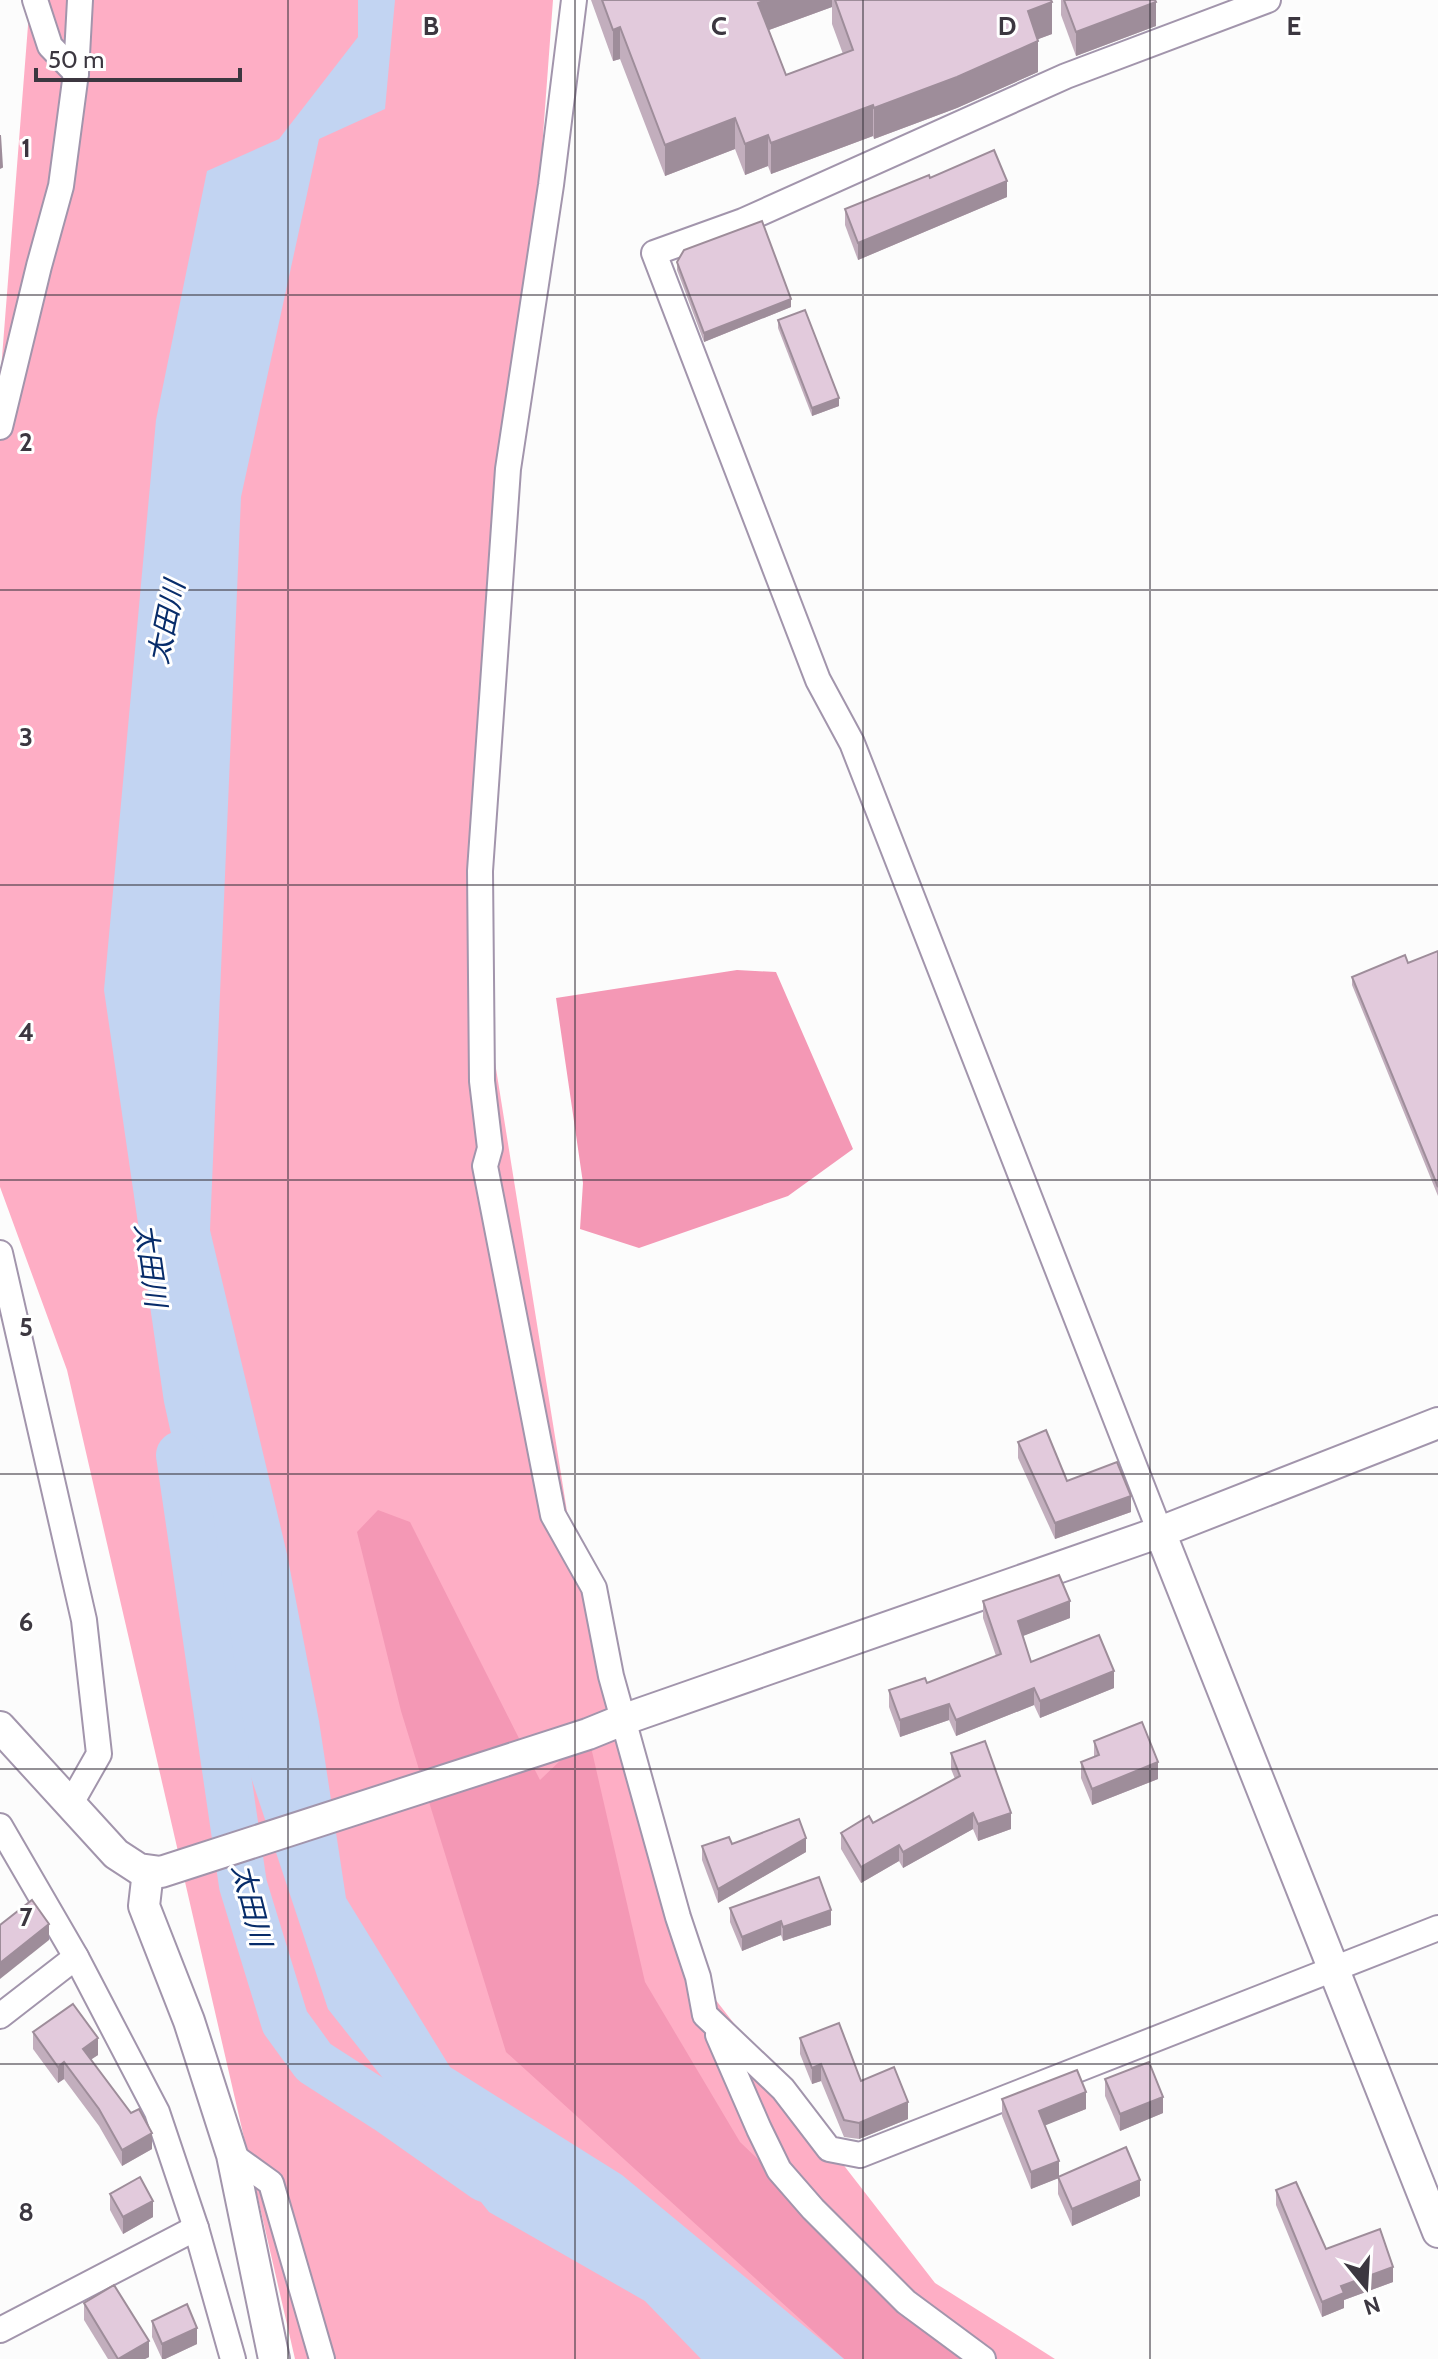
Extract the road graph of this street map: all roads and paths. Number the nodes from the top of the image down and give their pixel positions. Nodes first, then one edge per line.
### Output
1 (35, 0) edge
2 (80, 0) edge
3 (574, 0) edge
4 (1268, 0) edge
5 (76, 73) junction
6 (0, 427) edge
7 (0, 1253) edge
8 (1438, 1423) edge
9 (1160, 1532) junction
10 (625, 1719) junction
11 (0, 1727) edge
12 (70, 1805) junction
13 (0, 1826) edge
14 (154, 1872) junction
15 (1438, 1928) edge
16 (76, 1957) junction
17 (1334, 1970) junction
18 (0, 2016) edge
19 (714, 2026) junction
20 (232, 2155) junction
21 (196, 2228) junction
22 (1438, 2232) edge
23 (0, 2330) edge
24 (233, 2359) edge
25 (274, 2359) edge
26 (322, 2359) edge
27 (983, 2359) edge

1 - 5 street
2 - 5 street
3 - 10 street
4 - 9 street
5 - 6 street
7 - 12 street
8 - 9 street
9 - 10 street
9 - 17 street
10 - 14 street
10 - 19 street
11 - 12 street
12 - 14 street
13 - 16 street
14 - 20 street
15 - 17 street
16 - 18 street
16 - 21 street
17 - 19 street
17 - 22 street
19 - 27 street
20 - 25 street
20 - 26 street
21 - 23 street
21 - 24 street

